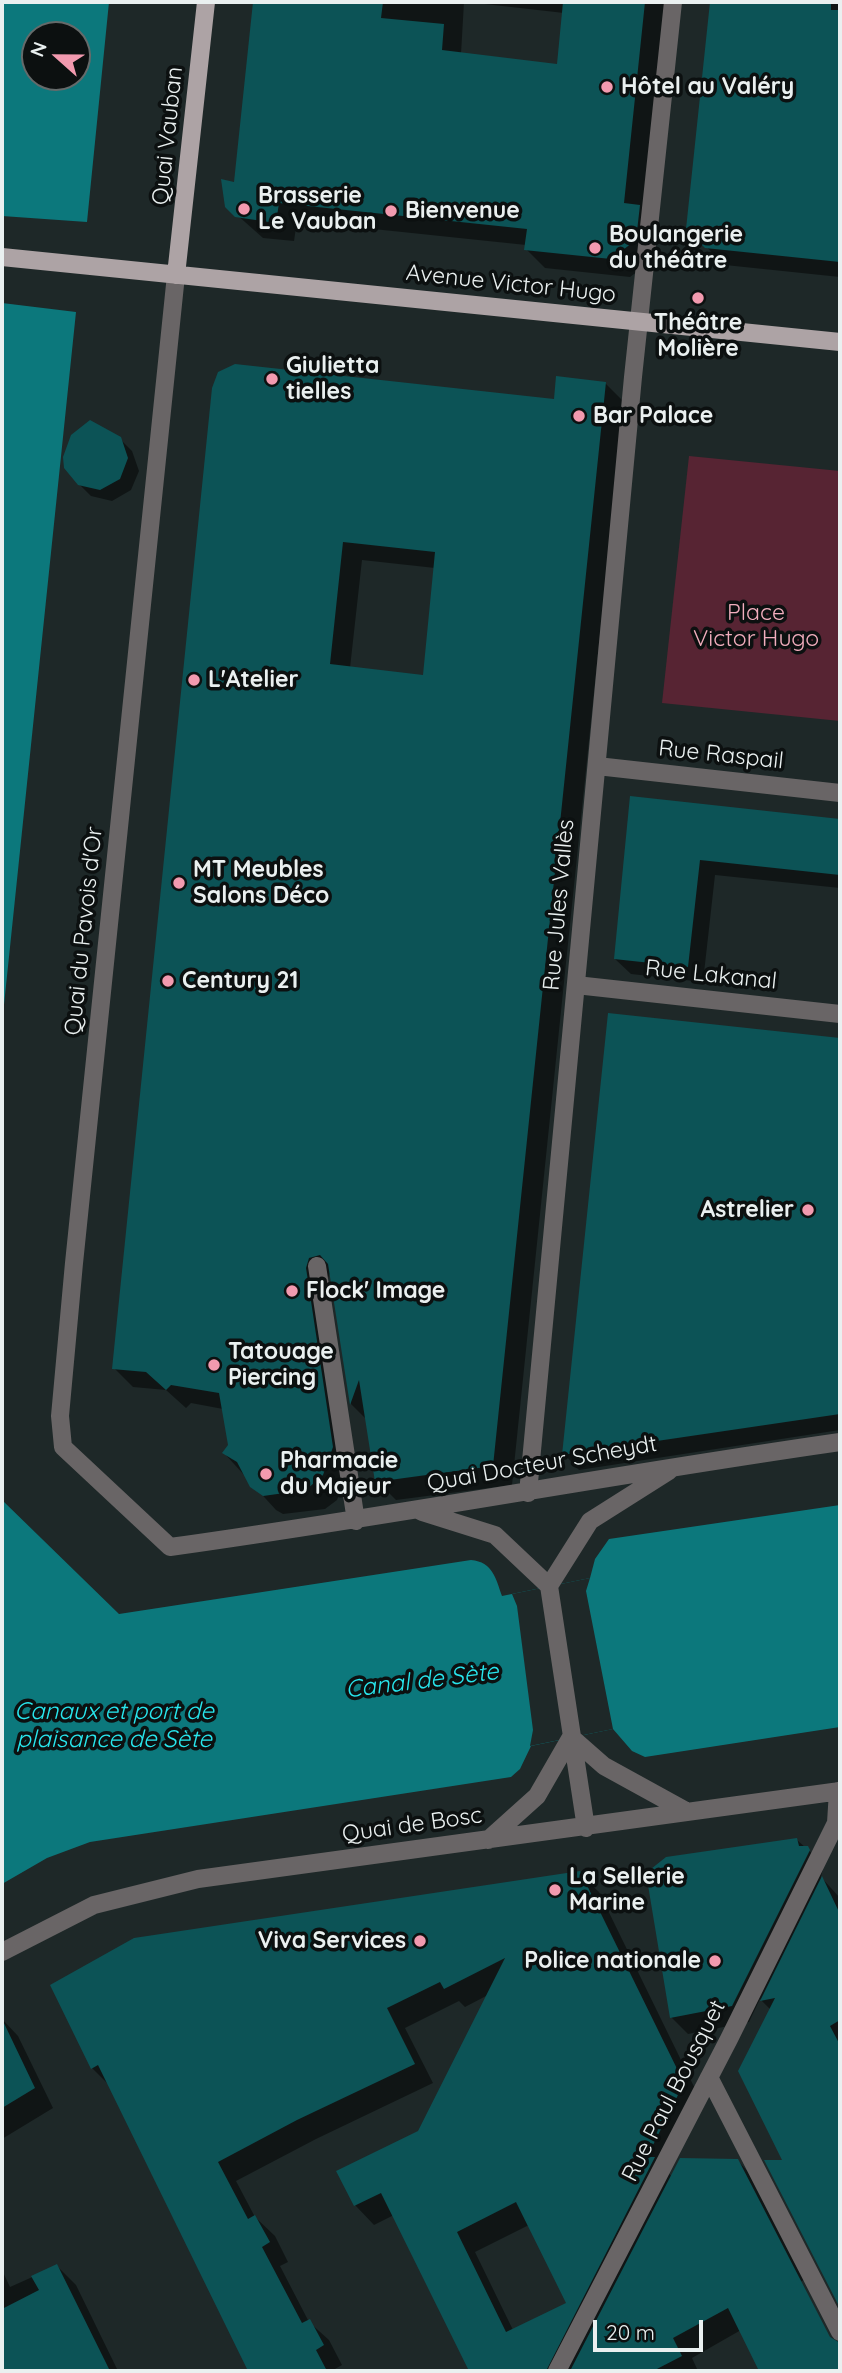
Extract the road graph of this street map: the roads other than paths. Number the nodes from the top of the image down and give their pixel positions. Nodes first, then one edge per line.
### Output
1 (206, 2) edge
2 (673, 2) edge
3 (2, 257) edge
4 (176, 275) junction
5 (639, 322) junction
6 (840, 342) edge
7 (597, 766) junction
8 (840, 793) edge
9 (576, 985) junction
10 (840, 1014) edge
11 (317, 1266) dead end
12 (840, 1442) edge
13 (678, 1465) junction
14 (528, 1493) junction
15 (419, 1511) junction
16 (356, 1521) junction
17 (170, 1547) joint
18 (550, 1586) junction
19 (571, 1737) junction
20 (839, 1791) edge
21 (684, 1810) junction
22 (586, 1828) junction
23 (488, 1840) junction
24 (2, 1952) edge
25 (709, 2077) junction
26 (840, 2332) edge
27 (557, 2371) edge

1 - 4 main road, Quai Vauban
2 - 5 street, Rue Jules Vallès
3 - 4 main road, Avenue Victor Hugo
4 - 5 main road, Avenue Victor Hugo
4 - 17 street, Quai du Pavois d'Or
5 - 6 main road, Avenue Victor Hugo
5 - 7 street, Rue Jules Vallès
7 - 8 street, Rue Raspail
7 - 9 street, Rue Jules Vallès
9 - 10 street, Rue Lakanal
9 - 14 street, Rue Jules Vallès
11 - 16 street
12 - 13 street, Quai Docteur Scheydt
13 - 14 street, Quai Docteur Scheydt
13 - 18 street
14 - 15 street, Quai Docteur Scheydt
15 - 16 street, Quai Docteur Scheydt
15 - 18 street
16 - 17 street, Quai Docteur Scheydt
18 - 19 street
19 - 21 street
19 - 22 street
19 - 23 street
20 - 21 street, Quai de Bosc
20 - 25 street, Rue Paul Bousquet
21 - 22 street, Quai de Bosc
22 - 23 street, Quai de Bosc
23 - 24 street, Quai de Bosc
25 - 26 street
25 - 27 street, Rue Paul Bousquet

